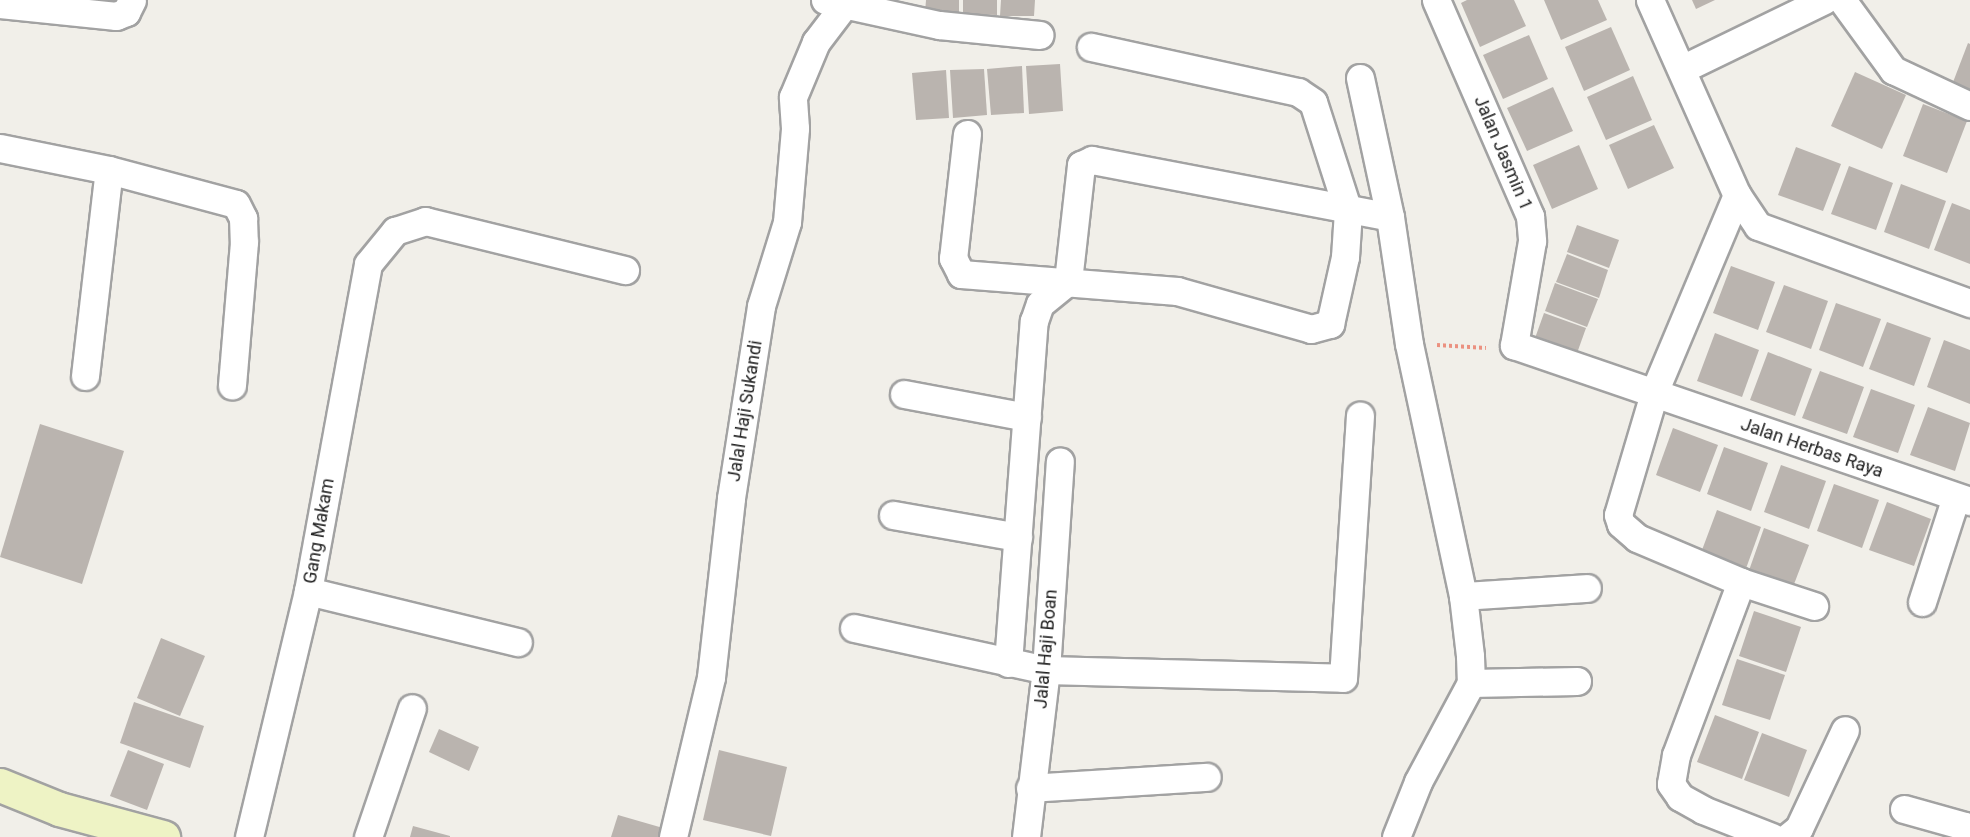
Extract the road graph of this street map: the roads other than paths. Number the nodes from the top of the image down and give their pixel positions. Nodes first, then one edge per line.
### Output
1 (132, 0) edge
2 (1436, 0) edge
3 (1650, 0) edge
4 (1824, 0) edge
5 (1842, 0) edge
6 (840, 2) edge
7 (0, 4) edge
8 (1040, 35) dead end
9 (1091, 46) dead end
10 (1682, 69) junction
11 (1360, 78) dead end
12 (1970, 106) edge
13 (967, 134) dead end
14 (0, 148) edge
15 (109, 170) junction
16 (1737, 195) junction
17 (1369, 214) junction
18 (625, 270) dead end
19 (1068, 281) junction
20 (1970, 303) edge
21 (85, 376) dead end
22 (232, 386) dead end
23 (1655, 390) junction
24 (904, 394) dead end
25 (1360, 416) dead end
26 (1027, 417) junction
27 (1060, 461) dead end
28 (1963, 499) edge
29 (893, 515) dead end
30 (1018, 537) junction
31 (1740, 582) junction
32 (1587, 588) dead end
33 (308, 591) junction
34 (1463, 596) junction
35 (1922, 602) dead end
36 (1814, 606) dead end
37 (854, 628) dead end
38 (518, 642) dead end
39 (1008, 663) junction
40 (1046, 670) junction
41 (1577, 681) dead end
42 (1471, 683) junction
43 (412, 708) dead end
44 (1845, 730) dead end
45 (1207, 777) dead end
46 (0, 785) edge
47 (1030, 788) junction
48 (1904, 809) dead end
49 (163, 837) edge
50 (249, 837) edge
51 (368, 837) edge
52 (673, 837) edge
53 (1026, 837) edge
54 (1396, 837) edge
55 (1772, 837) edge
56 (1788, 837) edge
57 (1970, 837) edge

1 - 7 street
2 - 23 street, Jalan Jasmin 1
3 - 10 street
4 - 10 street
5 - 12 street
6 - 8 street
6 - 52 street, Jalal Haji Sukandi
9 - 17 street
10 - 16 street
11 - 17 street
13 - 19 street
14 - 15 street
15 - 21 street
15 - 22 street
16 - 20 street
16 - 23 street
17 - 19 street
17 - 19 street
17 - 34 street
18 - 33 street, Gang Makam
19 - 26 street
23 - 28 street, Jalan Herbas Raya
23 - 31 street
24 - 26 street
25 - 40 street
26 - 30 street
27 - 40 street, Jalal Haji Boan
28 - 35 street
29 - 30 street
30 - 39 street
31 - 36 street
31 - 55 street
32 - 34 street
33 - 38 street
33 - 50 street, Gang Makam
34 - 42 street
37 - 39 street
39 - 40 street
40 - 47 street, Jalal Haji Boan
41 - 42 street
42 - 54 street
43 - 51 street
44 - 56 street
45 - 47 street
46 - 49 street
47 - 53 street, Jalal Haji Boan
48 - 57 street

